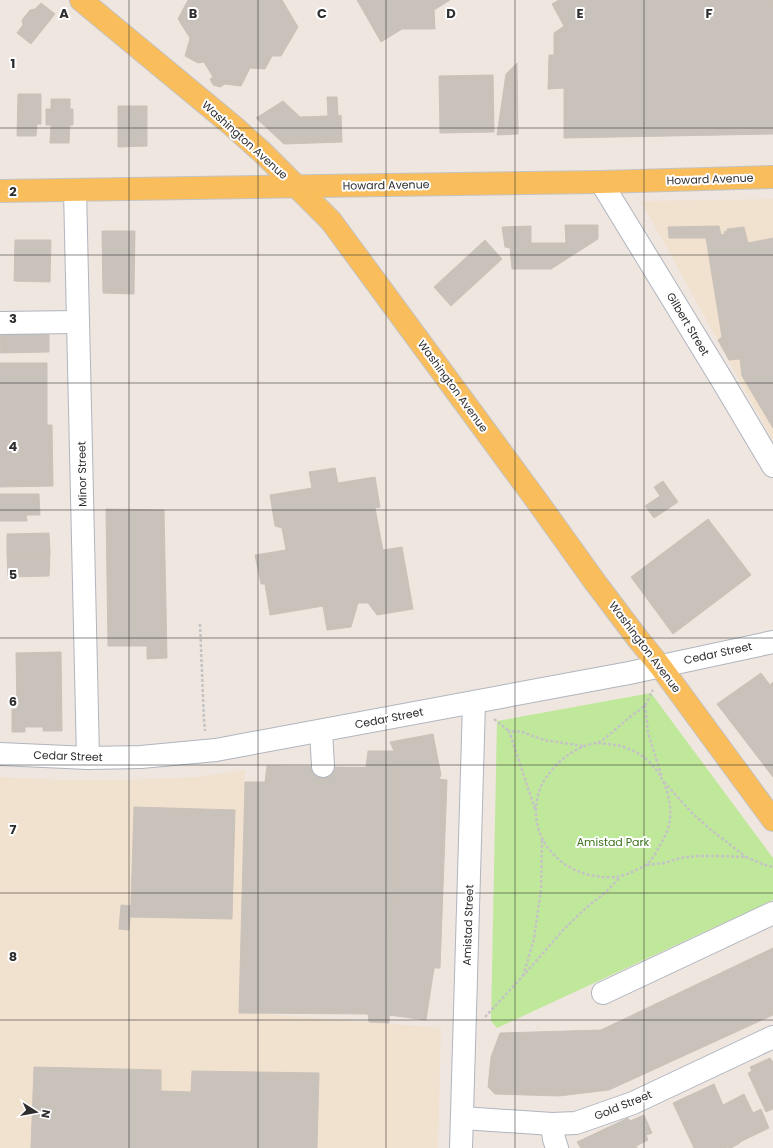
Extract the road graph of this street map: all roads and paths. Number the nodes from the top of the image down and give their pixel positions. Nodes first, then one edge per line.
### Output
1 (86, 1) edge
2 (773, 177) edge
3 (601, 182) junction
4 (296, 187) junction
5 (75, 190) junction
6 (0, 191) edge
7 (0, 322) edge
8 (78, 322) junction
9 (773, 466) edge
10 (200, 624) dead end
11 (773, 642) edge
12 (660, 666) junction
13 (654, 688) dead end
14 (474, 703) junction
15 (645, 705) junction
16 (493, 718) dead end
17 (321, 731) junction
18 (509, 731) junction
19 (206, 734) dead end
20 (598, 743) junction
21 (584, 746) junction
22 (0, 754) edge
23 (88, 758) junction
24 (323, 766) dead end
25 (663, 780) junction
26 (535, 809) junction
27 (773, 820) edge
28 (542, 839) junction
29 (746, 857) junction
30 (647, 865) junction
31 (773, 867) edge
32 (621, 877) junction
33 (773, 912) edge
34 (522, 977) junction
35 (603, 993) dead end
36 (484, 1017) dead end
37 (773, 1037) edge
38 (462, 1118) junction
39 (552, 1124) junction
40 (461, 1148) edge
41 (557, 1148) edge

1 - 4 main road, Washington Avenue
2 - 3 main road, Howard Avenue
3 - 4 main road, Howard Avenue
3 - 9 street, Gilbert Street
4 - 5 main road, Howard Avenue
4 - 12 main road, Washington Avenue
5 - 6 main road, Howard Avenue
5 - 8 street, Minor Street
7 - 8 street
8 - 23 street, Minor Street
10 - 19 path
11 - 12 street, Cedar Street
12 - 14 street, Cedar Street
12 - 27 main road, Washington Avenue
13 - 15 path
14 - 17 street, Cedar Street
14 - 38 street, Amistad Street
15 - 20 path
15 - 25 path
16 - 18 path
17 - 23 street, Cedar Street
17 - 24 street
18 - 21 path
18 - 26 path
20 - 21 path
20 - 25 path
21 - 26 path
22 - 23 street, Cedar Street
25 - 29 path
25 - 30 path
26 - 28 path
28 - 32 path
28 - 34 path
29 - 30 path
29 - 31 path
30 - 32 path
32 - 34 path
33 - 35 street
34 - 36 path
37 - 39 street, Gold Street
38 - 39 street, Gold Street
38 - 40 street, Amistad Street
39 - 41 street

